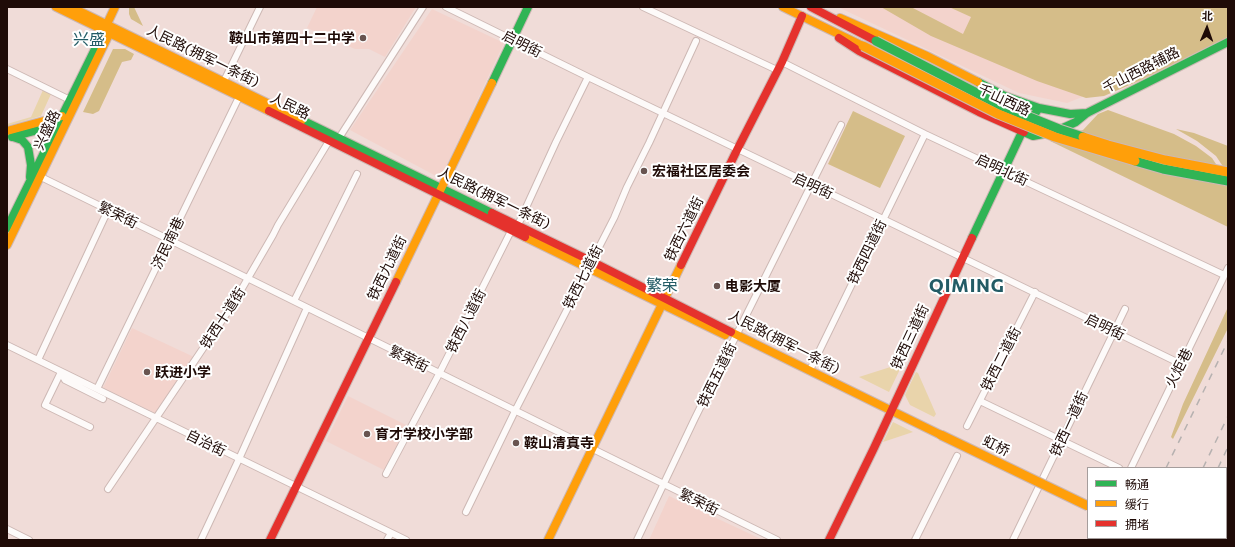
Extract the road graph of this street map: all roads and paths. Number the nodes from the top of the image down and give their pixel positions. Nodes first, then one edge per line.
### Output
1 (56, 7) edge
2 (71, 7) edge
3 (115, 7) edge
4 (260, 7) edge
5 (423, 7) edge
6 (446, 7) edge
7 (528, 7) edge
8 (644, 7) edge
9 (783, 7) edge
10 (812, 7) edge
11 (802, 16) junction
12 (814, 22) junction
13 (108, 28) junction
14 (513, 39) junction
15 (696, 40) dead end
16 (1228, 42) edge
17 (780, 66) junction
18 (7, 69) edge
19 (588, 77) junction
20 (224, 81) junction
21 (239, 97) junction
22 (70, 100) junction
23 (1039, 108) junction
24 (1087, 113) junction
25 (663, 114) junction
26 (62, 116) junction
27 (998, 121) junction
28 (57, 125) junction
29 (841, 125) dead end
30 (1022, 132) junction
31 (925, 134) junction
32 (9, 136) edge
33 (1034, 136) junction
34 (339, 138) junction
35 (329, 141) junction
36 (1016, 145) junction
37 (737, 150) junction
38 (1005, 171) junction
39 (1228, 172) edge
40 (357, 174) dead end
41 (41, 177) junction
42 (1228, 181) edge
43 (29, 184) junction
44 (810, 185) junction
45 (440, 192) junction
46 (108, 210) junction
47 (883, 219) junction
48 (7, 228) edge
49 (514, 228) junction
50 (170, 240) junction
51 (7, 245) edge
52 (963, 258) junction
53 (590, 264) junction
54 (1228, 268) edge
55 (1224, 275) junction
56 (248, 278) junction
57 (1035, 292) junction
58 (294, 301) junction
59 (664, 302) junction
60 (307, 308) junction
61 (1125, 309) dead end
62 (1114, 331) junction
63 (736, 337) junction
64 (368, 339) junction
65 (7, 345) edge
66 (38, 360) junction
67 (1181, 364) junction
68 (810, 370) junction
69 (61, 372) junction
70 (439, 374) junction
71 (97, 389) junction
72 (103, 399) dead end
73 (980, 401) junction
74 (515, 411) junction
75 (890, 413) junction
76 (155, 418) junction
77 (967, 426) dead end
78 (90, 427) dead end
79 (1061, 440) junction
80 (592, 450) junction
81 (957, 456) dead end
82 (239, 459) junction
83 (1117, 467) edge
84 (1131, 467) edge
85 (386, 474) dead end
86 (663, 484) junction
87 (297, 487) junction
88 (108, 489) dead end
89 (1087, 506) edge
90 (466, 512) dead end
91 (7, 529) edge
92 (391, 533) junction
93 (29, 540) edge
94 (201, 540) edge
95 (270, 540) edge
96 (387, 540) edge
97 (406, 540) edge
98 (548, 540) edge
99 (637, 540) edge
100 (777, 540) edge
101 (828, 540) edge
102 (914, 540) edge
103 (1013, 540) edge

1 - 13 main road, 人民路
2 - 13 main road, 人民路(拥军一条街)
3 - 13 main road
4 - 20 street
5 - 34 street
6 - 14 street, 启明街
7 - 14 main road, 铁西九道街
8 - 17 street, 启明北街
9 - 11 main road, 千山西路
10 - 23 main road
10 - 39 main road, 千山西路, bridge
11 - 12 main road, 千山西路
11 - 17 main road, 铁西六道街
12 - 27 main road
12 - 42 main road, 千山西路, bridge
13 - 20 main road, 人民路(拥军一条街)
13 - 21 main road, 人民路
13 - 22 main road, 兴盛路
13 - 41 main road, 兴盛路
14 - 19 street, 启明街
14 - 45 main road, 铁西九道街
15 - 25 street, 铁西七道街
16 - 24 main road, 千山西路辅路
17 - 31 street, 启明北街
17 - 37 main road, 铁西六道街
18 - 22 street
19 - 25 street, 启明街
19 - 49 street, 铁西八道街
20 - 34 main road, 人民路(拥军一条街)
21 - 35 main road, 人民路
21 - 50 street, 济民南巷
22 - 26 main road, 兴盛路
23 - 24 main road
23 - 30 main road, 铁西三道街
24 - 33 main road, 千山西路辅路
25 - 37 street, 启明街
25 - 53 street, 铁西七道街
26 - 28 main road, 兴盛路
26 - 32 main road
27 - 30 main road
27 - 36 main road
28 - 32 main road
28 - 43 main road, 兴盛路
29 - 44 street, 铁西五道街
30 - 33 main road
30 - 36 main road, 铁西三道街
31 - 38 street, 启明北街
31 - 47 street, 铁西四道街
32 - 43 main road
33 - 36 main road
34 - 45 main road, 人民路(拥军一条街)
35 - 45 main road, 人民路
35 - 56 street, 铁西十道街
36 - 38 main road, 铁西三道街
37 - 44 street, 启明街
37 - 59 main road, 铁西六道街
38 - 52 main road, 铁西三道街
38 - 55 street, 启明北街
40 - 58 street
41 - 46 street, 繁荣街
41 - 51 main road, 兴盛路
43 - 48 main road, 兴盛路
44 - 47 street, 启明街
44 - 63 street, 铁西五道街
45 - 49 main road, 人民路(拥军一条街)
45 - 64 main road, 铁西九道街
46 - 50 street, 繁荣街
46 - 66 street
47 - 52 street, 启明街
47 - 68 street, 铁西四道街
49 - 53 main road, 人民路(拥军一条街)
49 - 70 street, 铁西八道街
50 - 56 street, 繁荣街
50 - 71 street, 济民南巷
52 - 57 street, 启明街
52 - 75 main road, 铁西三道街
53 - 59 main road, 人民路(拥军一条街)
53 - 74 street, 铁西七道街
54 - 55 street, 火炬巷
55 - 67 street, 火炬巷
56 - 58 street, 繁荣街
56 - 76 street, 铁西十道街
57 - 62 street, 启明街
57 - 73 street, 铁西二道街
58 - 60 street, 繁荣街
59 - 63 main road, 人民路(拥军一条街)
59 - 80 main road, 铁西六道街
60 - 64 street, 繁荣街
60 - 82 street
61 - 62 street, 铁西一道街
62 - 67 street, 启明街
62 - 79 street, 铁西一道街
63 - 68 main road, 人民路(拥军一条街)
63 - 75 main road
63 - 86 street, 铁西五道街
64 - 70 street, 繁荣街
64 - 87 main road, 铁西九道街
65 - 66 street, 自治街
66 - 69 street, 自治街
67 - 84 street, 火炬巷
68 - 75 main road, 人民路(拥军一条街)
69 - 71 street, 自治街
69 - 72 street
69 - 78 street
70 - 74 street, 繁荣街
70 - 85 street, 铁西八道街
71 - 76 street, 自治街
73 - 77 street, 铁西二道街
73 - 79 street
74 - 80 street, 繁荣街
74 - 90 street, 铁西七道街
75 - 89 main road, 虹桥, bridge
75 - 101 main road, 铁西三道街
76 - 82 street, 自治街
76 - 88 street, 铁西十道街
79 - 83 street
79 - 103 street, 铁西一道街
80 - 86 street, 繁荣街
80 - 98 main road, 铁西六道街
81 - 102 street
82 - 87 street, 自治街
82 - 94 street
86 - 99 street, 铁西五道街
86 - 100 street, 繁荣街
87 - 92 street, 自治街
87 - 95 main road, 铁西九道街
91 - 93 street
92 - 96 street
92 - 97 street, 自治街

